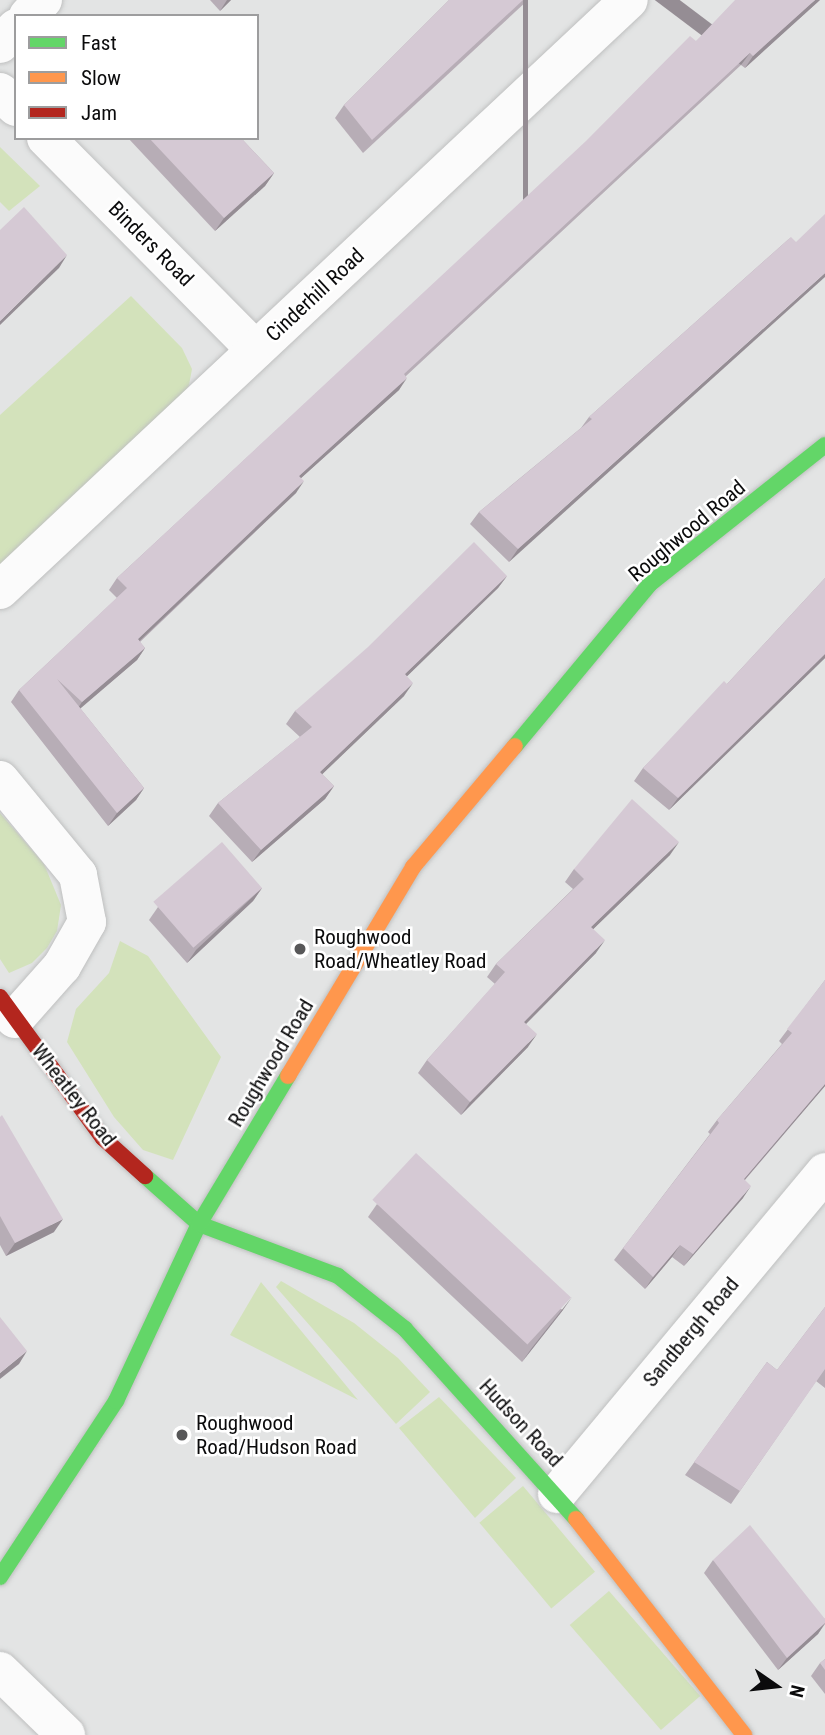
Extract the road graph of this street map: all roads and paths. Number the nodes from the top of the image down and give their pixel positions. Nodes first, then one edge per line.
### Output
1 (43, 0) edge
2 (629, 0) edge
3 (30, 14) edge
4 (14, 30) edge
5 (0, 44) edge
6 (0, 92) edge
7 (14, 105) edge
8 (48, 140) edge
9 (256, 350) junction
10 (825, 445) edge
11 (0, 590) edge
12 (0, 780) edge
13 (8, 1008) edge
14 (825, 1172) edge
15 (199, 1224) junction
16 (557, 1494) junction
17 (0, 1577) edge
18 (0, 1671) edge
19 (66, 1735) edge
20 (744, 1735) edge

1 - 3 street
2 - 9 street, Cinderhill Road
4 - 5 street
6 - 7 street
8 - 9 street, Binders Road
9 - 11 street, Cinderhill Road
10 - 15 street, Roughwood Road
12 - 13 street, Wheatley Road
13 - 15 street, Wheatley Road
14 - 16 street, Sandbergh Road
15 - 16 street, Hudson Road
15 - 17 street, Roughwood Road
16 - 20 street, Hudson Road
18 - 19 street

